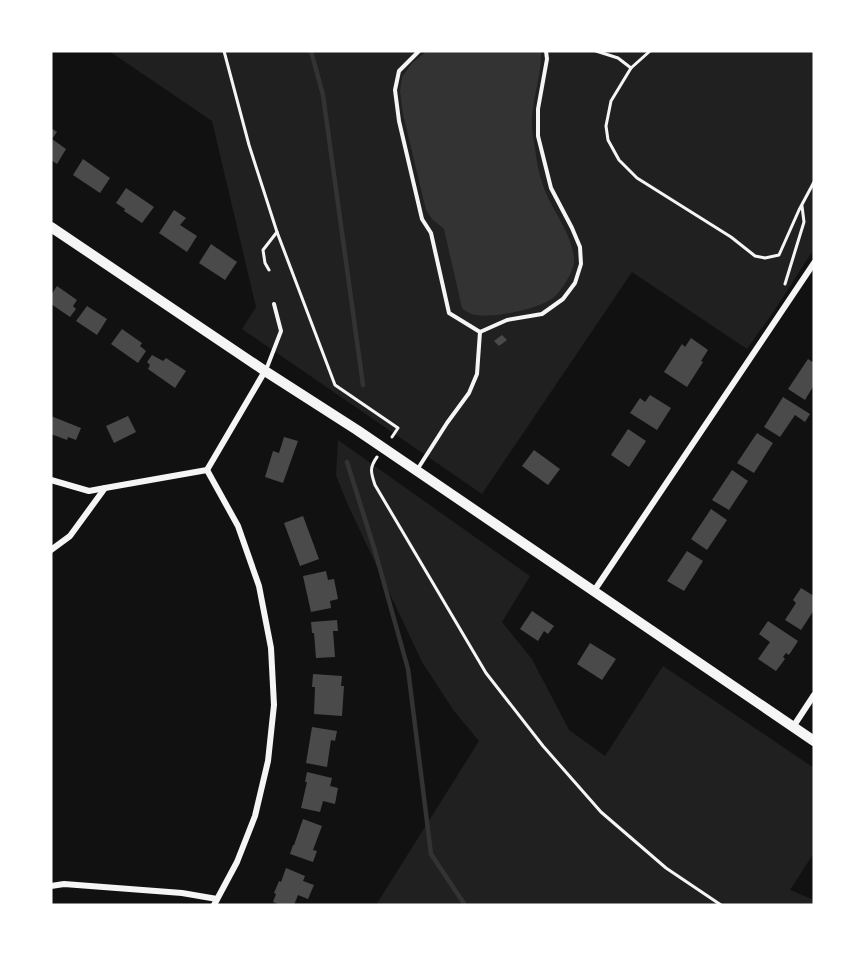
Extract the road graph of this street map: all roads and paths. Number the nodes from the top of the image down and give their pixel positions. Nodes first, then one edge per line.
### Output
1 (224, 51) edge
2 (418, 51) edge
3 (546, 51) edge
4 (596, 51) edge
5 (650, 51) edge
6 (631, 68) junction
7 (814, 183) edge
8 (802, 204) junction
9 (51, 227) edge
10 (277, 232) junction
11 (814, 262) edge
12 (268, 270) dead end
13 (795, 292) junction
14 (274, 304) dead end
15 (480, 332) junction
16 (266, 371) junction
17 (395, 432) dead end
18 (373, 464) dead end
19 (207, 470) junction
20 (416, 471) junction
21 (51, 480) edge
22 (105, 488) junction
23 (51, 550) edge
24 (594, 591) junction
25 (814, 695) edge
26 (793, 727) junction
27 (814, 741) edge
28 (51, 886) edge
29 (216, 902) edge
30 (721, 905) edge

1 - 10 path
2 - 15 lane
3 - 15 lane
4 - 6 path
5 - 6 path
6 - 8 path
7 - 8 path
8 - 13 path
9 - 16 main road
10 - 12 path
10 - 17 path
11 - 13 street
13 - 24 street
14 - 16 lane
15 - 20 lane
16 - 19 street
16 - 20 main road
18 - 30 path
19 - 22 street
19 - 29 street
20 - 24 main road
21 - 22 street
22 - 23 street
24 - 26 main road
25 - 26 street
26 - 27 main road
28 - 29 street

